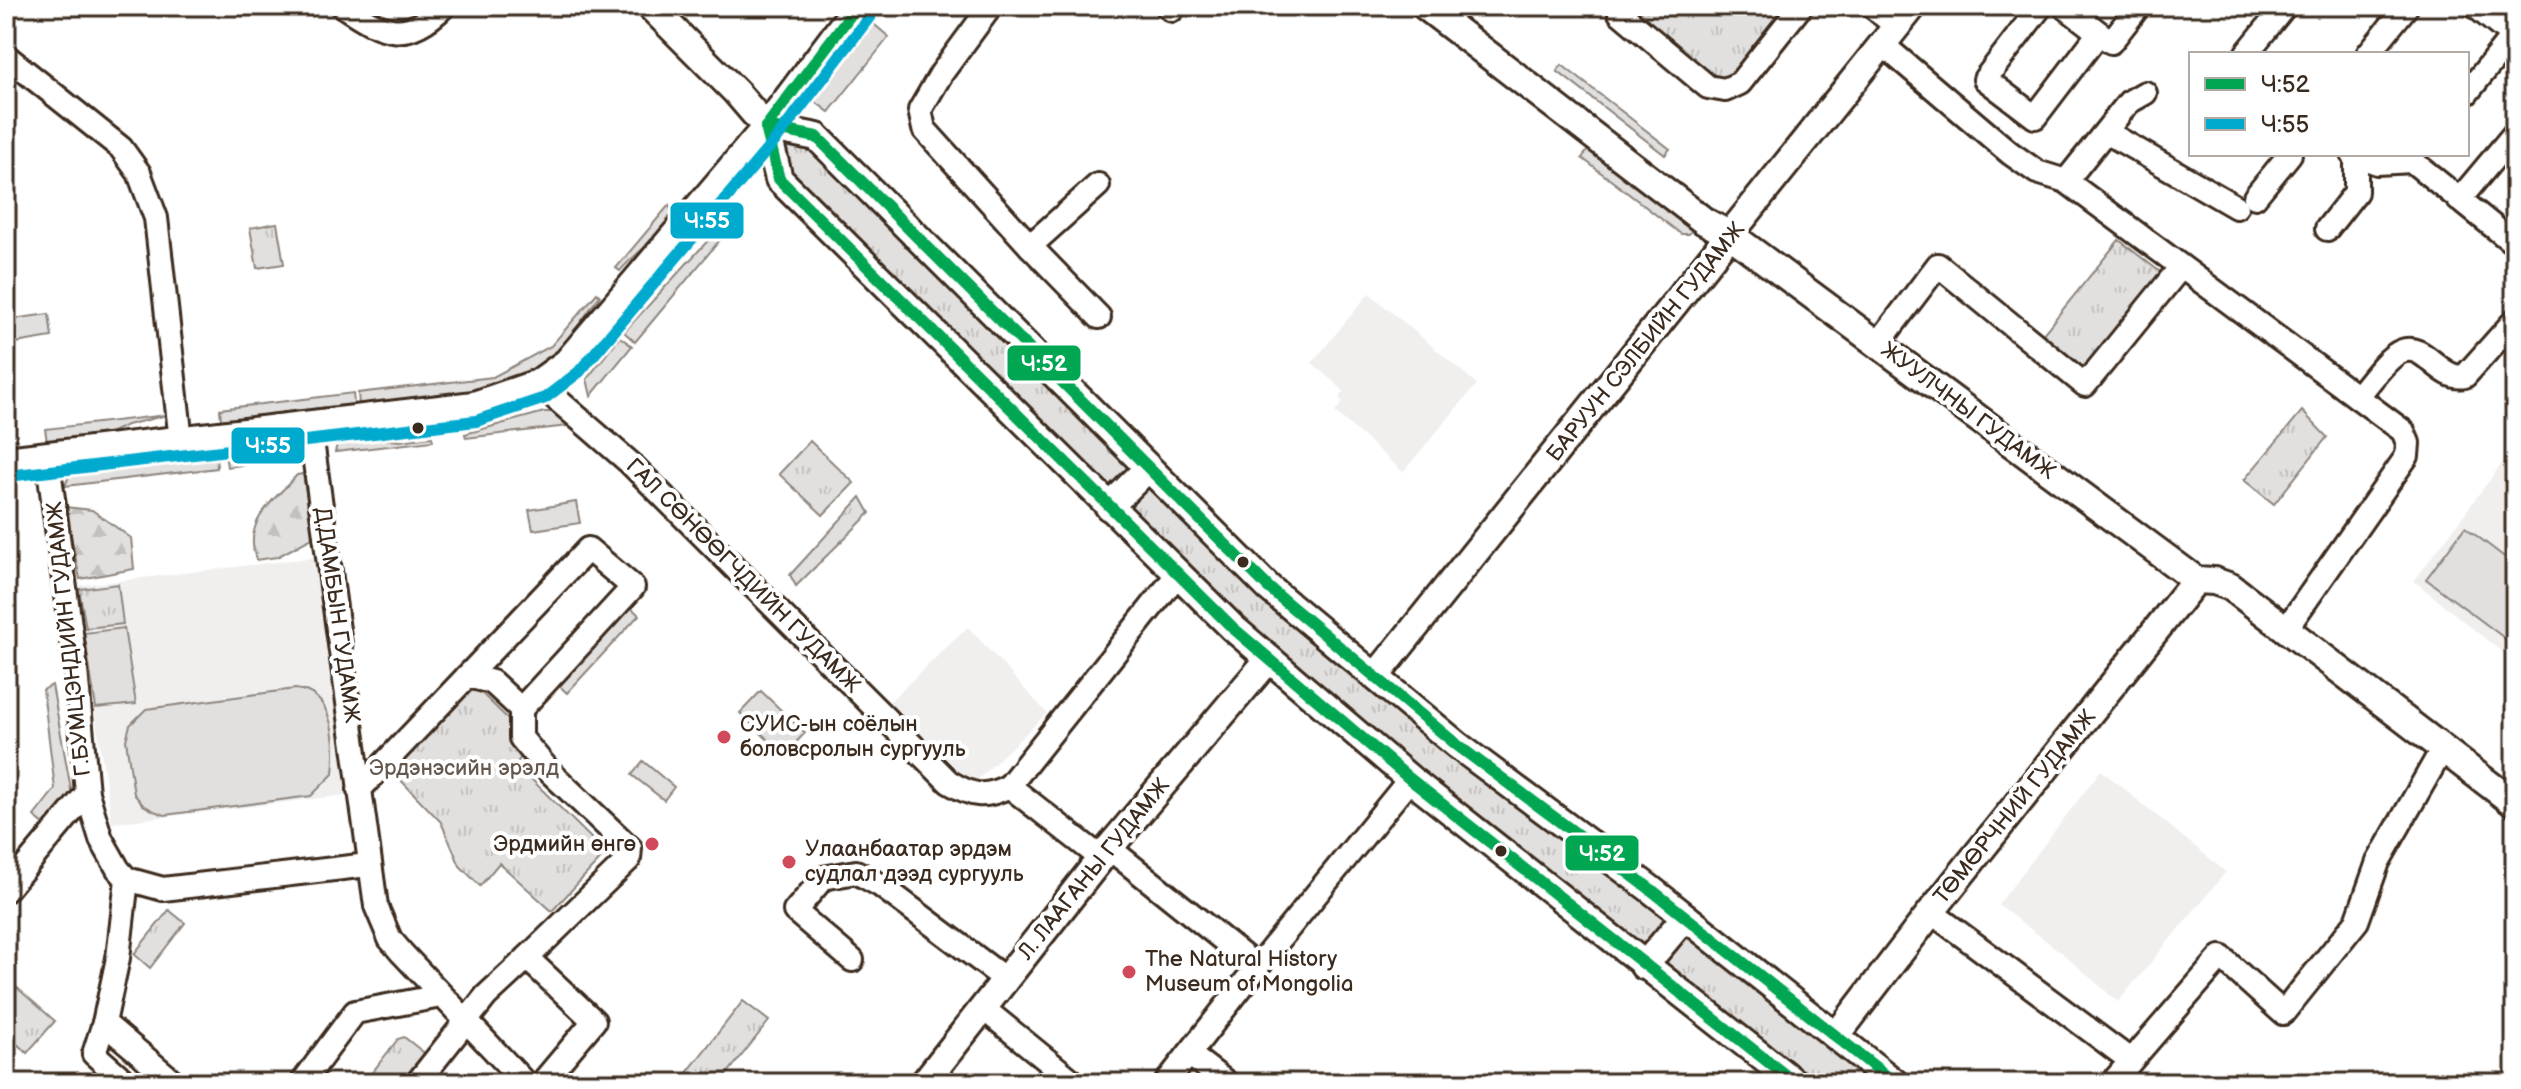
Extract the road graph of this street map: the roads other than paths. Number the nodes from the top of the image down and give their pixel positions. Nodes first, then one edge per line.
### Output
1 (343, 6) edge
2 (650, 6) edge
3 (991, 6) edge
4 (1425, 6) edge
5 (1626, 6) edge
6 (1801, 6) edge
7 (1872, 6) edge
8 (2041, 6) edge
9 (2064, 6) edge
10 (2139, 6) edge
11 (2285, 6) edge
12 (2407, 6) edge
13 (2475, 6) edge
14 (851, 8) edge
15 (436, 14) edge
16 (1897, 25) edge
17 (2099, 33) junction
18 (2514, 35) edge
19 (2248, 52) edge
20 (2370, 52) edge
21 (6, 56) edge
22 (2469, 91) edge
23 (2145, 93) dead end
24 (766, 127) junction
25 (2108, 133) junction
26 (2515, 133) edge
27 (2288, 156) edge
28 (2355, 156) edge
29 (2358, 156) edge
30 (2415, 158) edge
31 (2066, 181) junction
32 (1098, 185) dead end
33 (2459, 200) junction
34 (2327, 229) dead end
35 (1732, 236) junction
36 (2515, 244) edge
37 (1030, 246) junction
38 (2180, 268) junction
39 (1099, 317) dead end
40 (2515, 320) edge
41 (1878, 344) junction
42 (538, 383) junction
43 (2357, 397) junction
44 (310, 426) junction
45 (181, 441) junction
46 (47, 454) junction
47 (6, 460) edge
48 (1147, 469) junction
49 (1109, 507) junction
50 (1177, 575) junction
51 (2196, 580) junction
52 (2286, 629) junction
53 (1269, 659) junction
54 (467, 676) junction
55 (1376, 676) junction
56 (521, 709) junction
57 (2443, 748) junction
58 (1410, 779) junction
59 (1009, 786) junction
60 (359, 790) junction
61 (87, 793) junction
62 (2515, 804) edge
63 (1105, 853) junction
64 (368, 865) junction
65 (127, 879) junction
66 (6, 890) edge
67 (1931, 912) junction
68 (1685, 917) junction
69 (527, 958) junction
70 (852, 960) dead end
71 (1644, 966) junction
72 (1257, 967) junction
73 (1005, 979) junction
74 (441, 996) junction
75 (984, 1009) junction
76 (465, 1022) junction
77 (104, 1023) junction
78 (1836, 1036) junction
79 (1189, 1054) junction
80 (2130, 1060) junction
81 (127, 1083) edge
82 (175, 1083) edge
83 (302, 1083) edge
84 (417, 1083) edge
85 (525, 1083) edge
86 (542, 1083) edge
87 (924, 1083) edge
88 (1075, 1083) edge
89 (1166, 1083) edge
90 (1227, 1083) edge
91 (1795, 1083) edge
92 (1895, 1083) edge
93 (2112, 1083) edge

1 - 15 street
2 - 24 main road
3 - 37 street
4 - 35 main road, ЖУУЛЧНЫ ГУДАМЖ
5 - 6 street
7 - 16 street
8 - 17 street
9 - 17 street
10 - 17 street
11 - 19 street
12 - 20 street
13 - 18 street
14 - 24 main road
16 - 31 street
16 - 35 main road, БАРУУН СЭЛБИЙН ГУДАМЖ
18 - 22 street
21 - 45 street
23 - 25 street
24 - 42 main road
24 - 48 main road
24 - 49 main road
25 - 27 street
25 - 31 street
26 - 33 street
28 - 34 street
29 - 30 street
30 - 33 street
31 - 38 street
32 - 37 street
33 - 36 street
35 - 41 main road, ЖУУЛЧНЫ ГУДАМЖ
35 - 55 main road, БАРУУН СЭЛБИЙН ГУДАМЖ
37 - 39 street
38 - 41 street
38 - 43 street
40 - 43 street
41 - 51 main road, ЖУУЛЧНЫ ГУДАМЖ
42 - 44 main road
42 - 59 street, ГАЛ СӨНӨӨГЧДИЙН ГУДАМЖ
43 - 52 street
44 - 45 main road
44 - 60 street, Д.ДАМБЫН ГУДАМЖ
45 - 46 main road
46 - 47 main road
46 - 61 street, Г.БУМЦЭНДИЙН ГУДАМЖ
48 - 49 main road
48 - 55 main road
49 - 50 main road
50 - 53 main road
50 - 59 street
51 - 52 main road, ЖУУЛЧНЫ ГУДАМЖ
51 - 67 main road, ТӨМӨРЧНИЙ ГУДАМЖ
52 - 57 main road, ЖУУЛЧНЫ ГУДАМЖ
53 - 58 main road
53 - 63 main road, Л. ЛААГАНЫ ГУДАМЖ
54 - 56 street
54 - 56 street
54 - 60 street
55 - 68 main road
56 - 69 street
57 - 62 main road, ЖУУЛЧНЫ ГУДАМЖ
57 - 80 street
58 - 71 main road
58 - 72 street
59 - 63 street
60 - 64 street, Д.ДАМБЫН ГУДАМЖ
61 - 65 street
61 - 66 street, Г.БУМЦЭНДИЙН ГУДАМЖ
63 - 72 street
63 - 73 main road, Л. ЛААГАНЫ ГУДАМЖ
64 - 65 street
64 - 74 street, Д.ДАМБЫН ГУДАМЖ
65 - 77 street
67 - 78 main road, ТӨМӨРЧНИЙ ГУДАМЖ
67 - 80 street
68 - 71 main road
68 - 78 main road
69 - 76 street
69 - 86 street
70 - 73 street
71 - 91 main road
72 - 79 street
73 - 75 main road, Л. ЛААГАНЫ ГУДАМЖ
74 - 76 street, Д.ДАМБЫН ГУДАМЖ
74 - 83 street
75 - 87 main road, Л. ЛААГАНЫ ГУДАМЖ
75 - 88 street
76 - 84 street
76 - 85 street, Д.ДАМБЫН ГУДАМЖ
77 - 81 street
77 - 82 street
78 - 92 main road
79 - 89 street
79 - 90 street
80 - 93 street

